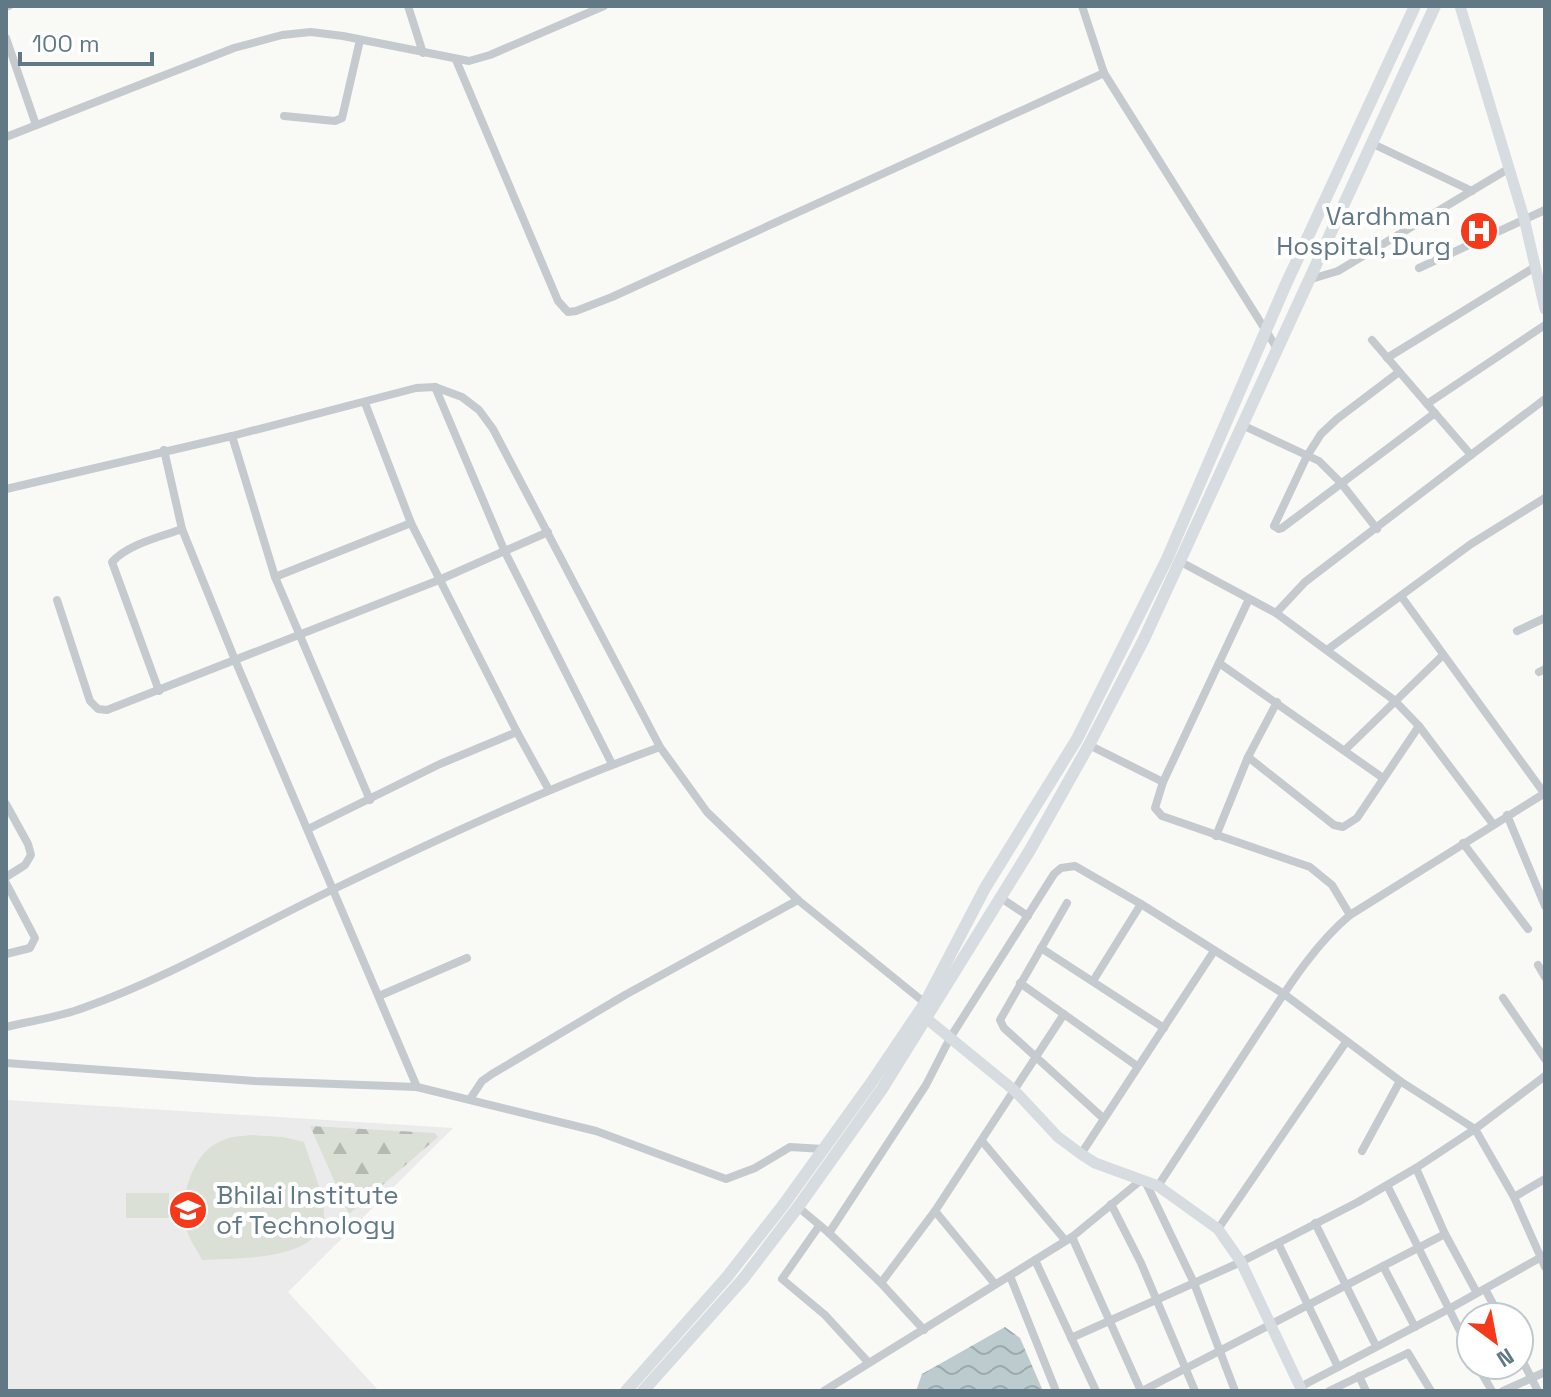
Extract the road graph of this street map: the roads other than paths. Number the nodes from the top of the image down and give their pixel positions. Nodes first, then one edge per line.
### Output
1 (408, 6) edge
2 (604, 6) edge
3 (1082, 6) edge
4 (1415, 6) edge
5 (1435, 6) edge
6 (1460, 6) edge
7 (6, 38) edge
8 (360, 40) junction
9 (423, 53) junction
10 (456, 60) junction
11 (1104, 73) junction
12 (284, 116) dead end
13 (36, 125) junction
14 (6, 137) edge
15 (1371, 143) junction
16 (1508, 169) junction
17 (1472, 191) junction
18 (1545, 210) edge
19 (1524, 218) junction
20 (1535, 267) junction
21 (1419, 268) dead end
22 (1308, 280) junction
23 (1545, 309) edge
24 (1545, 325) edge
25 (1265, 333) junction
26 (1372, 340) dead end
27 (1278, 350) junction
28 (1387, 358) junction
29 (1399, 372) junction
30 (435, 387) junction
31 (1545, 399) edge
32 (365, 403) junction
33 (1427, 404) junction
34 (1435, 413) junction
35 (1242, 425) junction
36 (232, 436) junction
37 (164, 450) junction
38 (1471, 455) junction
39 (1307, 456) junction
40 (1341, 483) junction
41 (6, 489) edge
42 (1545, 498) edge
43 (411, 523) junction
44 (182, 529) junction
45 (1377, 529) junction
46 (548, 532) junction
47 (505, 552) junction
48 (1179, 561) junction
49 (275, 577) junction
50 (439, 580) junction
51 (1401, 596) junction
52 (1249, 599) junction
53 (57, 600) dead end
54 (1276, 613) junction
55 (1545, 618) edge
56 (1517, 631) dead end
57 (299, 633) junction
58 (1327, 650) junction
59 (1443, 655) junction
60 (235, 660) junction
61 (1219, 663) junction
62 (159, 691) junction
63 (1394, 700) junction
64 (1277, 702) junction
65 (1419, 726) junction
66 (517, 732) junction
67 (1089, 745) junction
68 (660, 747) junction
69 (1345, 750) junction
70 (1248, 757) junction
71 (612, 764) junction
72 (1383, 778) junction
73 (1163, 782) junction
74 (549, 790) junction
75 (1544, 793) edge
76 (370, 800) junction
77 (6, 804) edge
78 (1507, 815) junction
79 (1493, 824) junction
80 (308, 829) junction
81 (1216, 836) junction
82 (1463, 843) junction
83 (6, 880) edge
84 (1541, 883) edge
85 (334, 889) junction
86 (1001, 898) junction
87 (798, 900) junction
88 (1067, 903) dead end
89 (1141, 904) junction
90 (1545, 906) edge
91 (1025, 914) junction
92 (1349, 916) junction
93 (1528, 929) dead end
94 (1041, 948) junction
95 (1214, 951) junction
96 (6, 954) edge
97 (467, 958) dead end
98 (1538, 965) dead end
99 (1545, 977) edge
100 (1093, 981) junction
101 (1020, 983) junction
102 (1284, 994) junction
103 (379, 996) junction
104 (1503, 998) dead end
105 (925, 1003) junction
106 (1064, 1014) junction
107 (927, 1019) junction
108 (6, 1027) edge
109 (1164, 1028) junction
110 (950, 1038) junction
111 (1346, 1042) junction
112 (1037, 1056) junction
113 (1545, 1059) edge
114 (6, 1063) edge
115 (1137, 1066) junction
116 (1545, 1076) edge
117 (1400, 1081) junction
118 (417, 1087) junction
119 (1015, 1091) junction
120 (470, 1099) junction
121 (1103, 1118) junction
122 (1475, 1129) junction
123 (982, 1141) junction
124 (823, 1149) junction
125 (1362, 1151) dead end
126 (1081, 1154) junction
127 (1416, 1168) junction
128 (1545, 1179) edge
129 (1148, 1183) junction
130 (1387, 1185) junction
131 (1514, 1197) junction
132 (1111, 1204) junction
133 (798, 1207) junction
134 (935, 1211) junction
135 (1315, 1223) junction
136 (819, 1226) junction
137 (1218, 1229) junction
138 (829, 1233) junction
139 (1445, 1234) junction
140 (1069, 1239) junction
141 (1278, 1243) junction
142 (1418, 1248) junction
143 (1542, 1256) edge
144 (1035, 1260) junction
145 (1241, 1262) junction
146 (1383, 1266) junction
147 (1545, 1267) edge
148 (1010, 1276) junction
149 (881, 1283) junction
150 (1194, 1283) junction
151 (995, 1284) junction
152 (1346, 1285) junction
153 (1481, 1291) junction
154 (1156, 1300) junction
155 (1488, 1301) edge
156 (1307, 1305) junction
157 (1447, 1310) junction
158 (1109, 1321) junction
159 (1271, 1324) junction
160 (1455, 1324) edge
161 (1415, 1327) junction
162 (924, 1330) junction
163 (1071, 1338) junction
164 (1376, 1346) junction
165 (1219, 1349) junction
166 (868, 1362) junction
167 (1338, 1367) junction
168 (1185, 1369) junction
169 (1359, 1376) junction
170 (844, 1378) junction
171 (1525, 1381) edge
172 (1301, 1389) edge
173 (626, 1391) edge
174 (643, 1391) edge
175 (824, 1391) edge
176 (849, 1391) edge
177 (1056, 1391) edge
178 (1096, 1391) edge
179 (1141, 1391) edge
180 (1195, 1391) edge
181 (1235, 1391) edge
182 (1329, 1391) edge
183 (1366, 1391) edge
184 (1431, 1391) edge
185 (1503, 1391) edge

1 - 9 street
2 - 10 street
3 - 11 street
4 - 25 main road
5 - 15 main road
6 - 16 street
7 - 13 street
8 - 9 street
8 - 12 street
8 - 13 street
9 - 10 street
10 - 11 street
11 - 25 street
13 - 14 street
15 - 17 street
15 - 22 main road
16 - 17 street
16 - 19 street
17 - 22 street
18 - 19 street
19 - 20 street
19 - 21 street
20 - 23 street
20 - 28 street
22 - 27 main road
24 - 33 street
25 - 27 street
25 - 105 main road
26 - 28 street
27 - 35 main road
28 - 29 street
29 - 33 street
29 - 39 street
30 - 32 street
30 - 46 street
30 - 47 street
31 - 38 street
32 - 36 street
32 - 43 street
33 - 34 street
34 - 38 street
34 - 40 street
35 - 39 street
35 - 48 main road
36 - 37 street
36 - 49 street
37 - 41 street
37 - 44 street
38 - 45 street
39 - 40 street
39 - 40 street
40 - 45 street
42 - 51 street
43 - 49 street
43 - 50 street
44 - 60 street
44 - 62 street
45 - 54 street
46 - 47 street
46 - 68 street
47 - 50 street
47 - 71 street
48 - 52 street
48 - 67 main road
49 - 57 street
50 - 57 street
50 - 66 street
51 - 58 street
51 - 59 street
52 - 54 street
52 - 61 street
53 - 62 street
54 - 58 street
55 - 56 street
57 - 60 street
57 - 76 street
58 - 63 street
59 - 63 street
59 - 75 street
60 - 62 street
60 - 80 street
61 - 64 street
61 - 73 street
63 - 65 street
63 - 69 street
64 - 69 street
64 - 70 street
65 - 72 street
65 - 79 street
66 - 74 street
66 - 76 street
67 - 73 street
67 - 86 main road
68 - 71 street
68 - 87 street
69 - 72 street
70 - 72 street
70 - 81 street
71 - 74 street
73 - 81 street
74 - 85 street
75 - 78 street
76 - 80 street
77 - 83 street
78 - 79 street
78 - 84 street
79 - 82 street
80 - 85 street
81 - 92 street
82 - 92 street
82 - 93 street
83 - 96 street
84 - 90 street
85 - 103 street
85 - 108 street
86 - 91 street
86 - 107 main road
87 - 105 street
87 - 120 street
88 - 94 street
89 - 91 street
89 - 95 street
89 - 100 street
91 - 110 street
92 - 102 street
94 - 100 street
94 - 101 street
95 - 102 street
95 - 109 street
97 - 103 street
98 - 99 street
100 - 109 street
101 - 106 street
101 - 112 street
102 - 111 street
102 - 129 street
103 - 118 street
104 - 113 street
105 - 107 street
105 - 124 main road
106 - 112 street
106 - 115 street
107 - 110 street
107 - 133 main road
109 - 115 street
110 - 119 street
110 - 138 street
111 - 117 street
111 - 137 street
112 - 119 street
112 - 121 street
114 - 118 street
115 - 121 street
116 - 122 street
117 - 122 street
117 - 125 street
118 - 120 street
119 - 123 street
119 - 126 street
120 - 124 street
121 - 126 street
122 - 127 street
122 - 131 street
123 - 134 street
123 - 140 street
124 - 173 main road
126 - 129 street
127 - 130 street
127 - 139 street
128 - 131 street
129 - 132 street
129 - 137 street
129 - 150 street
130 - 135 street
130 - 142 street
131 - 143 street
132 - 140 street
132 - 154 street
133 - 136 street
133 - 174 main road
134 - 149 street
134 - 151 street
135 - 141 street
135 - 152 street
136 - 138 street
136 - 166 street
137 - 145 street
138 - 149 street
139 - 142 street
139 - 153 street
140 - 144 street
140 - 158 street
141 - 145 street
141 - 156 street
142 - 146 street
142 - 157 street
143 - 147 street
143 - 153 street
144 - 148 street
144 - 163 street
145 - 150 street
145 - 159 street
146 - 152 street
146 - 161 street
148 - 151 street
148 - 177 street
149 - 162 street
150 - 154 street
150 - 165 street
151 - 162 street
152 - 156 street
152 - 164 street
153 - 155 street
153 - 157 street
154 - 158 street
154 - 168 street
156 - 159 street
156 - 167 street
157 - 160 street
157 - 161 street
158 - 163 street
158 - 179 street
159 - 165 street
159 - 172 street
161 - 164 street
162 - 166 street
163 - 178 street
164 - 167 street
165 - 168 street
165 - 181 street
166 - 170 street
167 - 172 street
168 - 179 street
168 - 180 street
169 - 182 street
169 - 183 street
169 - 184 street
170 - 175 street
170 - 176 street
171 - 185 street

